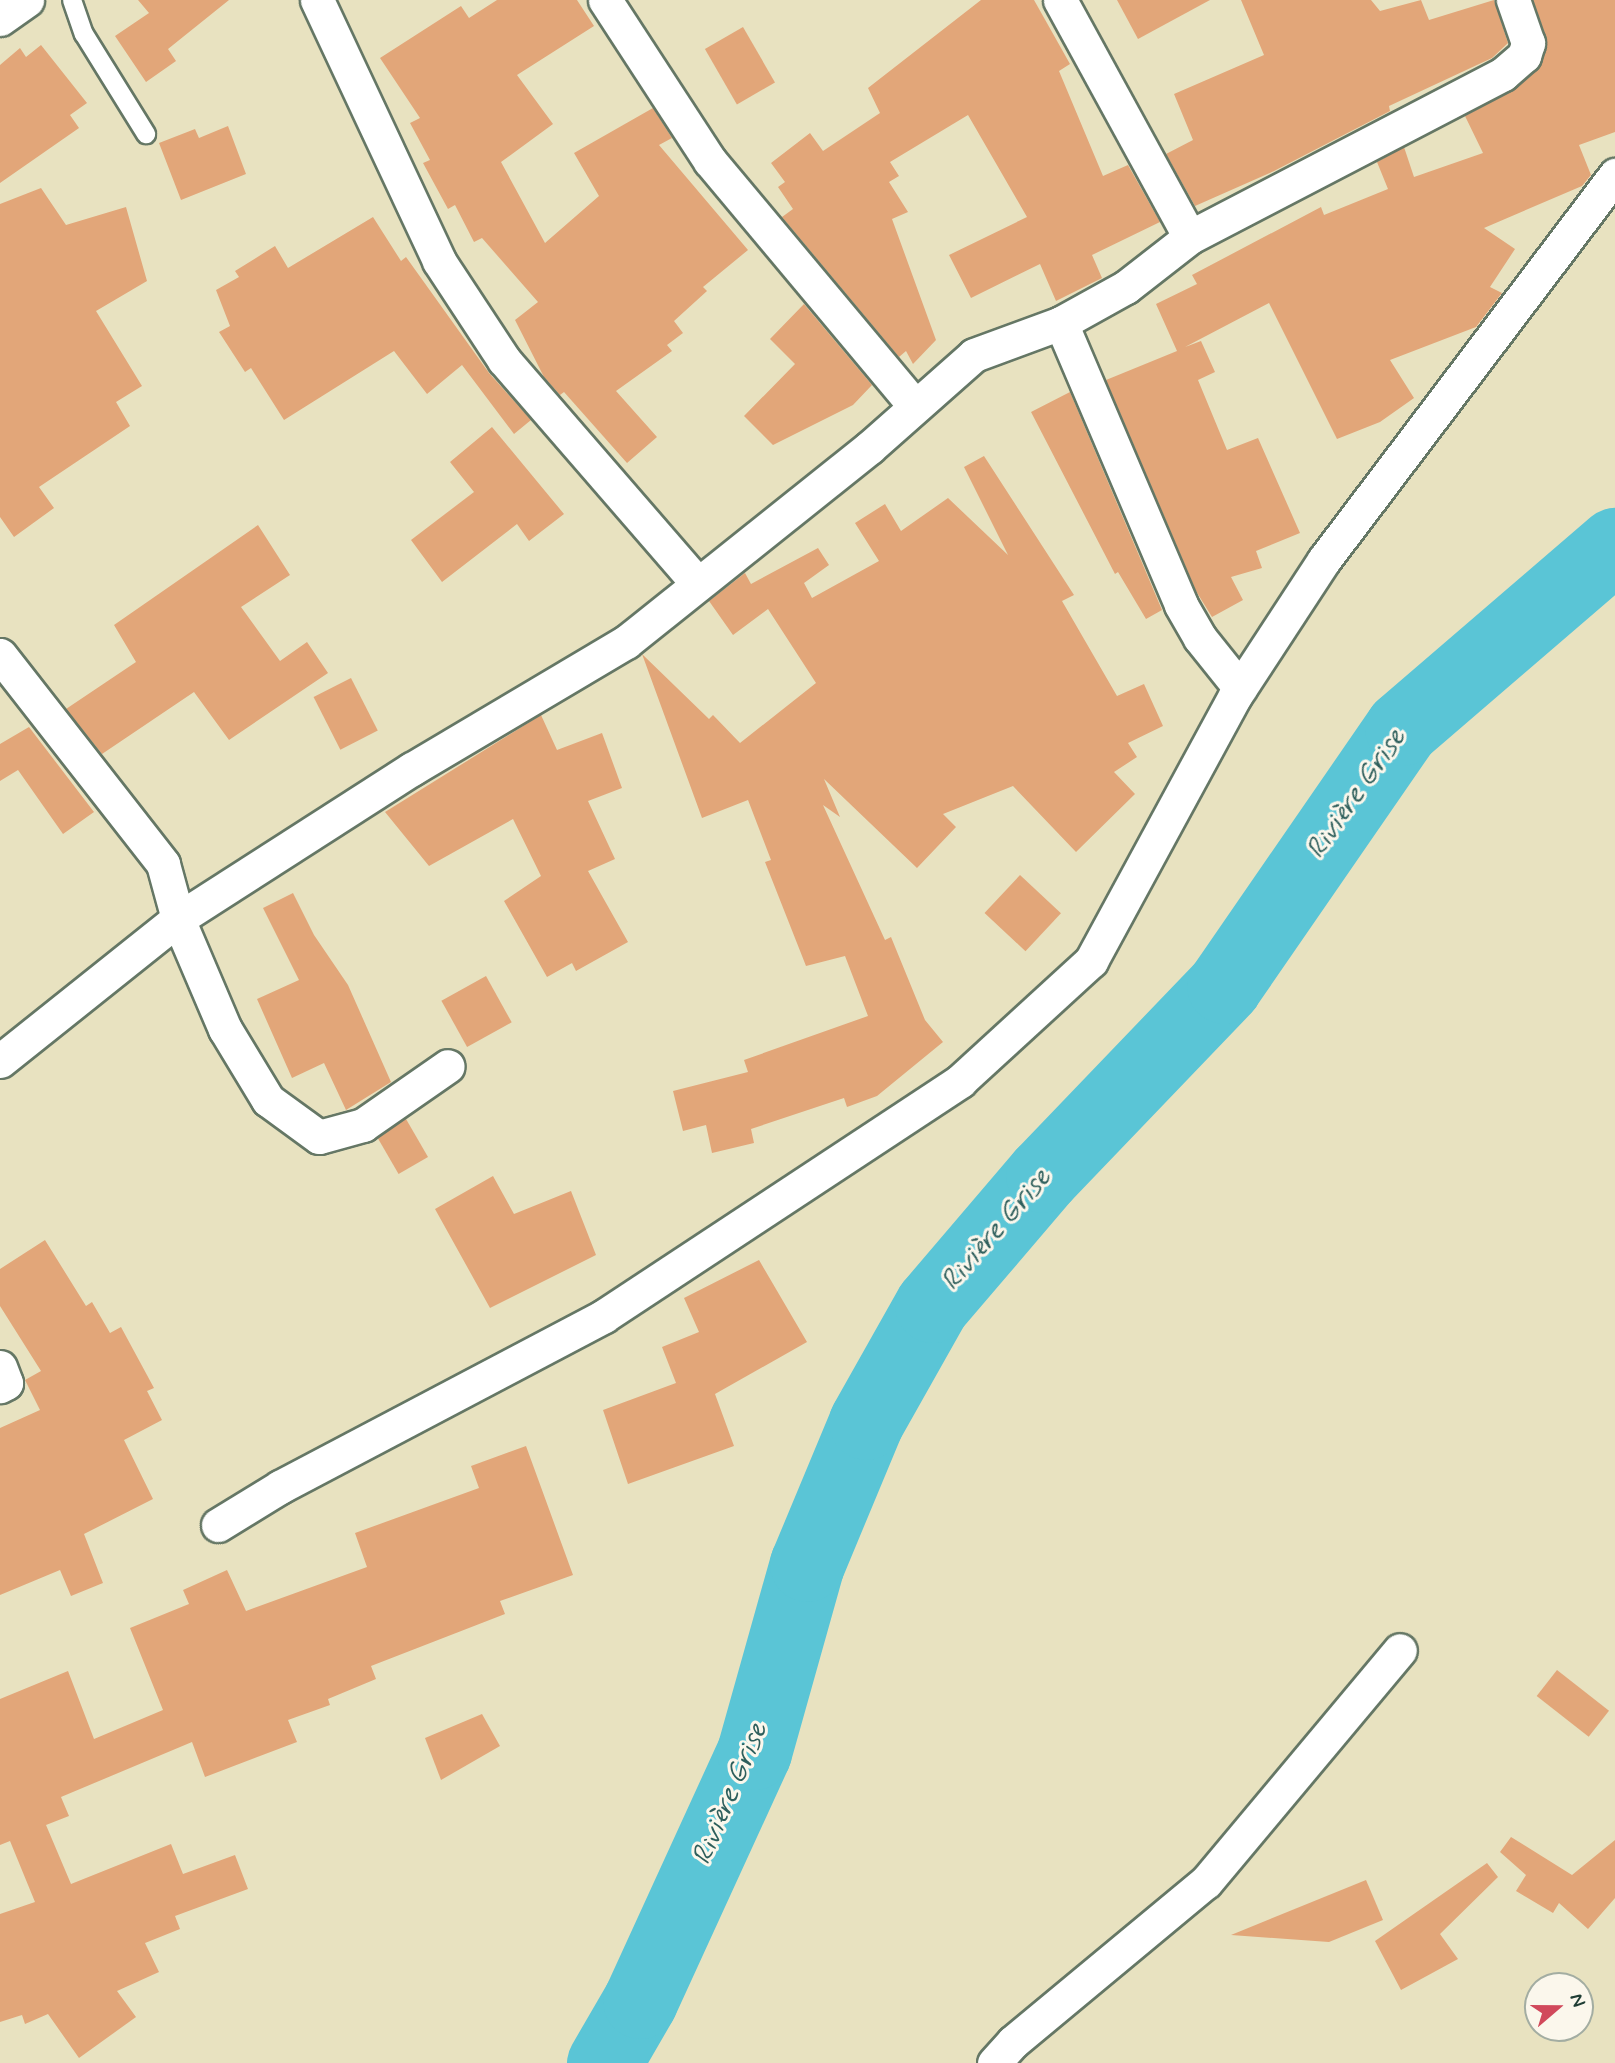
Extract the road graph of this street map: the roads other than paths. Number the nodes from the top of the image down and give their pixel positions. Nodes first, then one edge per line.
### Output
1 (27, 0) edge
2 (72, 0) edge
3 (317, 0) edge
4 (605, 0) edge
5 (1060, 0) edge
6 (1513, 0) edge
7 (0, 19) edge
8 (146, 134) dead end
9 (1615, 175) edge
10 (1190, 237) junction
11 (1061, 323) junction
12 (915, 406) junction
13 (698, 584) junction
14 (0, 655) edge
15 (1240, 688) junction
16 (178, 919) junction
17 (0, 1061) edge
18 (448, 1066) dead end
19 (218, 1525) dead end
20 (1400, 1650) dead end
21 (994, 2063) edge

1 - 7 street
2 - 8 lane
3 - 13 street
4 - 12 street
5 - 10 street
6 - 10 street
9 - 15 street
10 - 11 street
11 - 12 street
11 - 15 street
12 - 13 street
13 - 16 street
14 - 16 street
15 - 19 street
16 - 17 street
16 - 18 street
20 - 21 street

